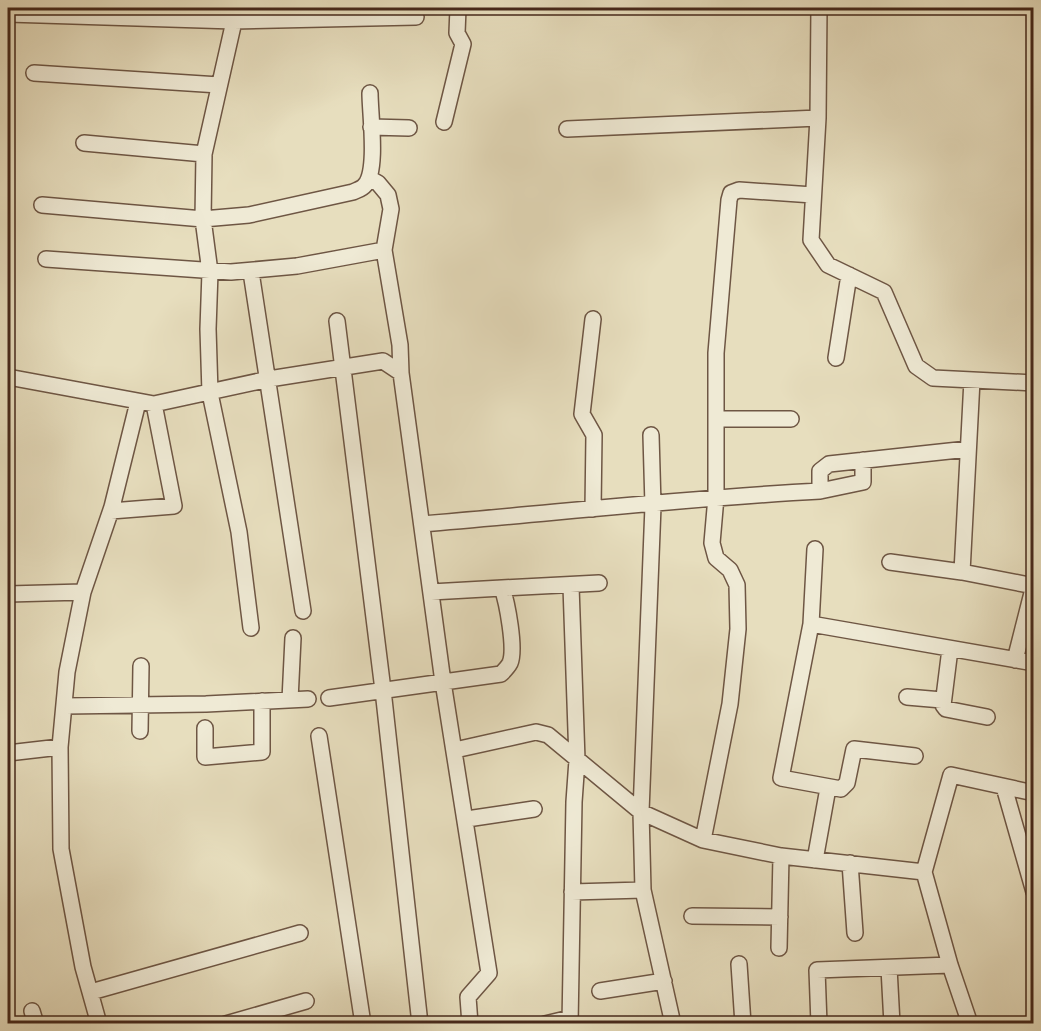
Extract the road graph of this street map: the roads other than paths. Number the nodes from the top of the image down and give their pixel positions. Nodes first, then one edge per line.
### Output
1 (458, 8) edge
2 (819, 8) edge
3 (35, 12) edge
4 (8, 14) edge
5 (235, 14) edge
6 (416, 17) dead end
7 (34, 73) dead end
8 (219, 85) junction
9 (370, 93) dead end
10 (818, 118) junction
11 (444, 122) dead end
12 (371, 127) junction
13 (410, 128) dead end
14 (567, 129) dead end
15 (84, 143) dead end
16 (204, 154) junction
17 (369, 178) junction
18 (813, 195) junction
19 (42, 205) dead end
20 (203, 219) junction
21 (384, 250) junction
22 (46, 259) dead end
23 (210, 272) junction
24 (251, 272) junction
25 (849, 275) junction
26 (592, 319) dead end
27 (337, 321) dead end
28 (837, 358) dead end
29 (343, 365) junction
30 (401, 373) junction
31 (8, 378) edge
32 (269, 379) junction
33 (972, 380) junction
34 (1034, 383) edge
35 (210, 393) junction
36 (138, 402) junction
37 (154, 404) junction
38 (716, 419) junction
39 (791, 419) dead end
40 (651, 435) dead end
41 (968, 449) junction
42 (863, 460) junction
43 (820, 491) junction
44 (716, 497) junction
45 (652, 506) junction
46 (593, 509) junction
47 (111, 511) junction
48 (422, 524) junction
49 (815, 549) dead end
50 (890, 562) dead end
51 (962, 572) junction
52 (599, 583) dead end
53 (571, 586) junction
54 (1033, 586) edge
55 (502, 588) junction
56 (83, 592) junction
57 (431, 592) junction
58 (8, 594) edge
59 (303, 611) dead end
60 (811, 624) junction
61 (250, 628) dead end
62 (293, 639) dead end
63 (950, 649) junction
64 (1015, 660) junction
65 (1034, 663) edge
66 (141, 666) dead end
67 (443, 682) junction
68 (383, 690) junction
69 (907, 697) dead end
70 (328, 698) dead end
71 (308, 699) dead end
72 (290, 700) junction
73 (942, 700) junction
74 (261, 701) junction
75 (141, 705) junction
76 (65, 706) junction
77 (987, 717) dead end
78 (205, 728) dead end
79 (140, 731) dead end
80 (319, 736) dead end
81 (60, 747) junction
82 (455, 750) junction
83 (8, 753) edge
84 (915, 756) dead end
85 (578, 760) junction
86 (1004, 787) junction
87 (828, 788) junction
88 (1034, 793) edge
89 (534, 809) dead end
90 (641, 812) junction
91 (467, 819) junction
92 (703, 840) junction
93 (781, 856) junction
94 (815, 860) junction
95 (850, 863) junction
96 (1029, 864) edge
97 (924, 872) junction
98 (644, 890) junction
99 (572, 892) junction
100 (1034, 892) edge
101 (692, 916) dead end
102 (780, 917) junction
103 (300, 933) dead end
104 (855, 933) dead end
105 (780, 948) dead end
106 (739, 964) dead end
107 (950, 965) junction
108 (890, 968) junction
109 (664, 981) junction
110 (600, 991) dead end
111 (91, 992) junction
112 (306, 1001) dead end
113 (570, 1021) edge
114 (99, 1023) edge
115 (226, 1023) edge
116 (363, 1023) edge
117 (420, 1023) edge
118 (470, 1023) edge
119 (546, 1023) edge
120 (673, 1023) edge
121 (743, 1023) edge
122 (819, 1023) edge
123 (892, 1023) edge
124 (970, 1023) edge

1 - 11 street
2 - 10 street
3 - 4 street
3 - 5 street
5 - 6 street
5 - 8 street
7 - 8 street
8 - 16 street
9 - 12 street
10 - 14 street
10 - 18 street
12 - 13 street
12 - 17 street
15 - 16 street
16 - 20 street
17 - 20 street
17 - 21 street
18 - 25 street
18 - 38 street
19 - 20 street
20 - 23 street
21 - 24 street
21 - 30 street
22 - 23 street
23 - 24 street
23 - 35 street
24 - 32 street
25 - 28 street
25 - 33 street
26 - 46 street
27 - 29 street
29 - 30 street
29 - 32 street
29 - 68 street
30 - 48 street
31 - 36 street
32 - 35 street
32 - 59 street
33 - 34 street
33 - 41 street
35 - 37 street
35 - 61 street
36 - 37 street
36 - 47 street
37 - 47 street
38 - 39 street
38 - 44 street
40 - 45 street
41 - 42 street
41 - 51 street
42 - 43 street
42 - 43 street
43 - 44 street
44 - 45 street
44 - 92 street
45 - 46 street
45 - 90 street
46 - 48 street
47 - 56 street
48 - 57 street
49 - 60 street
50 - 51 street
51 - 54 street
52 - 53 street
53 - 55 street
53 - 85 street
54 - 64 street
55 - 57 street
55 - 67 street
56 - 58 street
56 - 76 street
57 - 67 street
60 - 63 street
60 - 87 street
62 - 72 street
63 - 64 street
63 - 73 street
64 - 65 street
66 - 75 street
67 - 68 street
67 - 82 street
68 - 70 street
68 - 117 street
69 - 73 street
71 - 72 street
72 - 74 street
73 - 77 street
74 - 75 street
74 - 78 street
75 - 76 street
75 - 79 street
76 - 81 street
80 - 116 street
81 - 83 street
81 - 111 street
82 - 85 street
82 - 91 street
84 - 87 street
85 - 90 street
85 - 99 street
86 - 88 street
86 - 96 street
86 - 97 street
87 - 94 street
89 - 91 street
90 - 92 street
90 - 98 street
91 - 118 street
92 - 93 street
93 - 94 street
93 - 102 street
94 - 95 street
95 - 97 street
95 - 104 street
96 - 100 street
97 - 107 street
98 - 99 street
98 - 109 street
99 - 113 street
101 - 102 street
102 - 105 street
103 - 111 street
106 - 121 street
107 - 108 street
107 - 124 street
108 - 122 street
108 - 123 street
109 - 110 street
109 - 120 street
111 - 114 street
112 - 115 street
113 - 119 street

